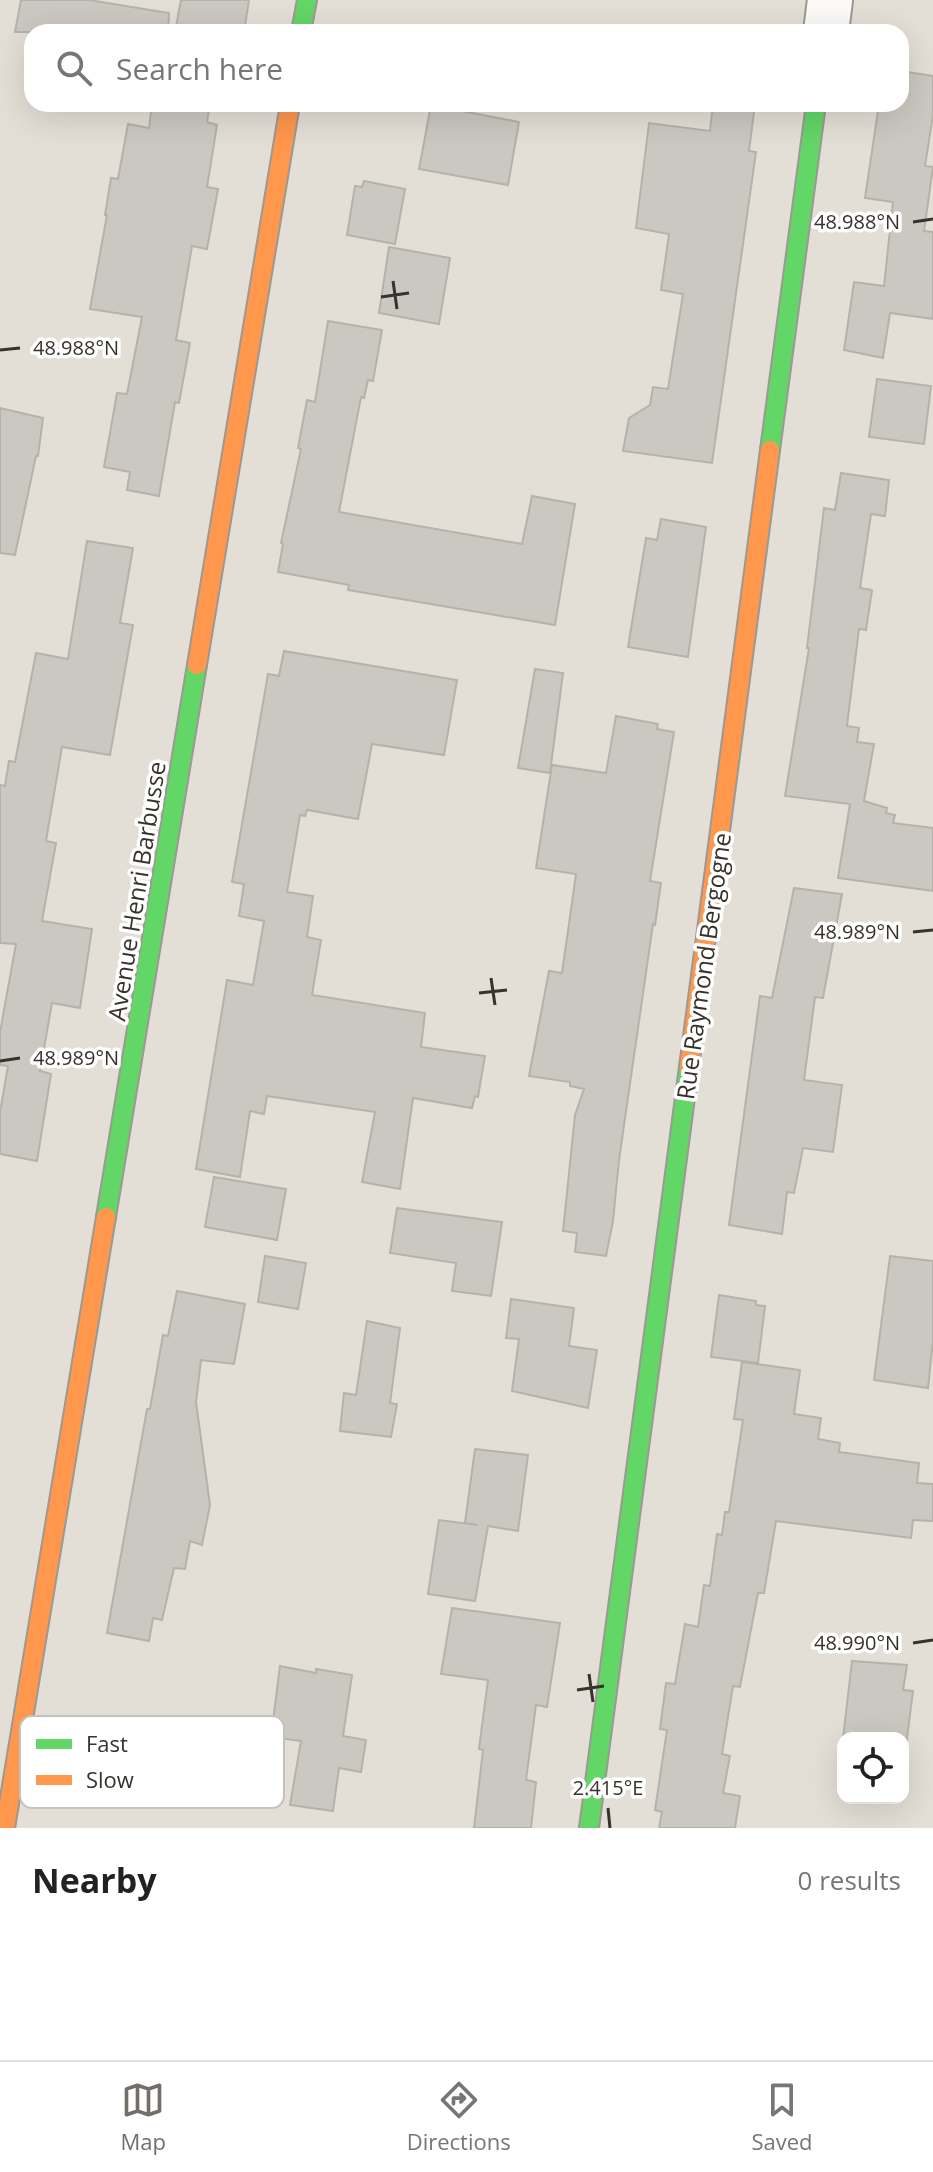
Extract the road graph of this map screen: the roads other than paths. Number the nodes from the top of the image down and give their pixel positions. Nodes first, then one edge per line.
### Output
1 (307, 0) edge
2 (830, 0) edge
3 (302, 24) edge
4 (827, 24) edge
5 (289, 112) edge
6 (815, 112) edge
7 (24, 1716) edge
8 (20, 1737) edge
9 (5, 1828) edge
10 (589, 1828) edge

1 - 3 street
2 - 4 street
5 - 7 street, Avenue Henri Barbusse
6 - 10 street, Rue Raymond Bergogne
8 - 9 street, Avenue Henri Barbusse

